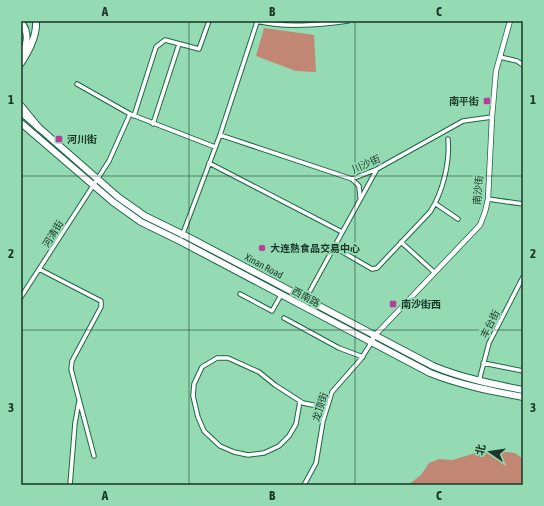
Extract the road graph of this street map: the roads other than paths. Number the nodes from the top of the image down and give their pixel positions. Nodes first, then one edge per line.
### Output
1 (36, 21) edge
2 (209, 21) edge
3 (256, 21) edge
4 (348, 21) edge
5 (510, 21) edge
6 (21, 22) edge
7 (267, 22) edge
8 (179, 44) junction
9 (21, 55) edge
10 (500, 57) junction
11 (21, 63) edge
12 (523, 65) edge
13 (78, 84) dead end
14 (21, 106) edge
15 (21, 112) edge
16 (132, 115) junction
17 (492, 117) junction
18 (21, 123) edge
19 (152, 124) junction
20 (39, 128) junction
21 (220, 135) junction
22 (448, 139) dead end
23 (215, 147) junction
24 (209, 163) junction
25 (376, 169) junction
26 (98, 178) junction
27 (352, 179) junction
28 (93, 185) junction
29 (360, 199) junction
30 (488, 199) junction
31 (436, 204) junction
32 (523, 204) edge
33 (458, 220) dead end
34 (342, 232) junction
35 (183, 234) junction
36 (180, 241) junction
37 (401, 242) junction
38 (334, 248) junction
39 (39, 269) junction
40 (434, 272) junction
41 (523, 277) edge
42 (240, 294) dead end
43 (281, 295) junction
44 (21, 297) edge
45 (305, 300) junction
46 (284, 318) dead end
47 (374, 336) junction
48 (371, 343) junction
49 (363, 357) junction
50 (483, 363) junction
51 (523, 371) edge
52 (479, 381) junction
53 (523, 390) edge
54 (523, 397) edge
55 (79, 400) junction
56 (300, 401) junction
57 (327, 408) junction
58 (94, 456) dead end
59 (70, 485) edge
60 (304, 485) edge

1 - 11 main road
2 - 8 street
3 - 7 street
3 - 21 street
4 - 7 street
5 - 10 street, 南沙街
6 - 9 main road
8 - 16 street, 河清街
8 - 19 street
10 - 12 street
10 - 17 street, 南沙街
13 - 16 street
14 - 20 main road
15 - 20 main road, Xinan Road
16 - 19 street
16 - 26 street, 河清街
17 - 25 street, 川沙街
17 - 30 street, 南沙街
18 - 28 main road, 西南路
19 - 23 street
20 - 26 main road, Xinan Road
21 - 23 street
21 - 27 street, 川沙街
22 - 31 street
23 - 24 street
24 - 34 street
24 - 35 street
25 - 27 street, 川沙街
25 - 29 street
26 - 28 street, 河清街
26 - 35 main road, Xinan Road
27 - 29 street
28 - 36 main road, 西南路
28 - 39 street, 河清街
29 - 34 street
30 - 32 street
30 - 40 street, 南沙街
31 - 33 street
31 - 37 street
34 - 38 street
35 - 36 street
35 - 45 main road, Xinan Road
36 - 43 main road, 西南路
37 - 38 street
37 - 40 street
38 - 45 street
39 - 44 street, 河清街
39 - 55 street
40 - 47 street, 南沙街
41 - 50 street, 丰台街
42 - 43 street
43 - 48 main road, 西南路
45 - 47 main road, Xinan Road
46 - 49 street
47 - 48 street, 南沙街
47 - 52 main road, Xinan Road
48 - 49 street, 龙顶街
48 - 54 main road, 西南路
49 - 57 street, 龙顶街
50 - 51 street
50 - 52 street, 丰台街
52 - 53 main road, Xinan Road
55 - 58 street
55 - 59 street
56 - 56 street
56 - 57 street
57 - 60 street, 龙顶街

